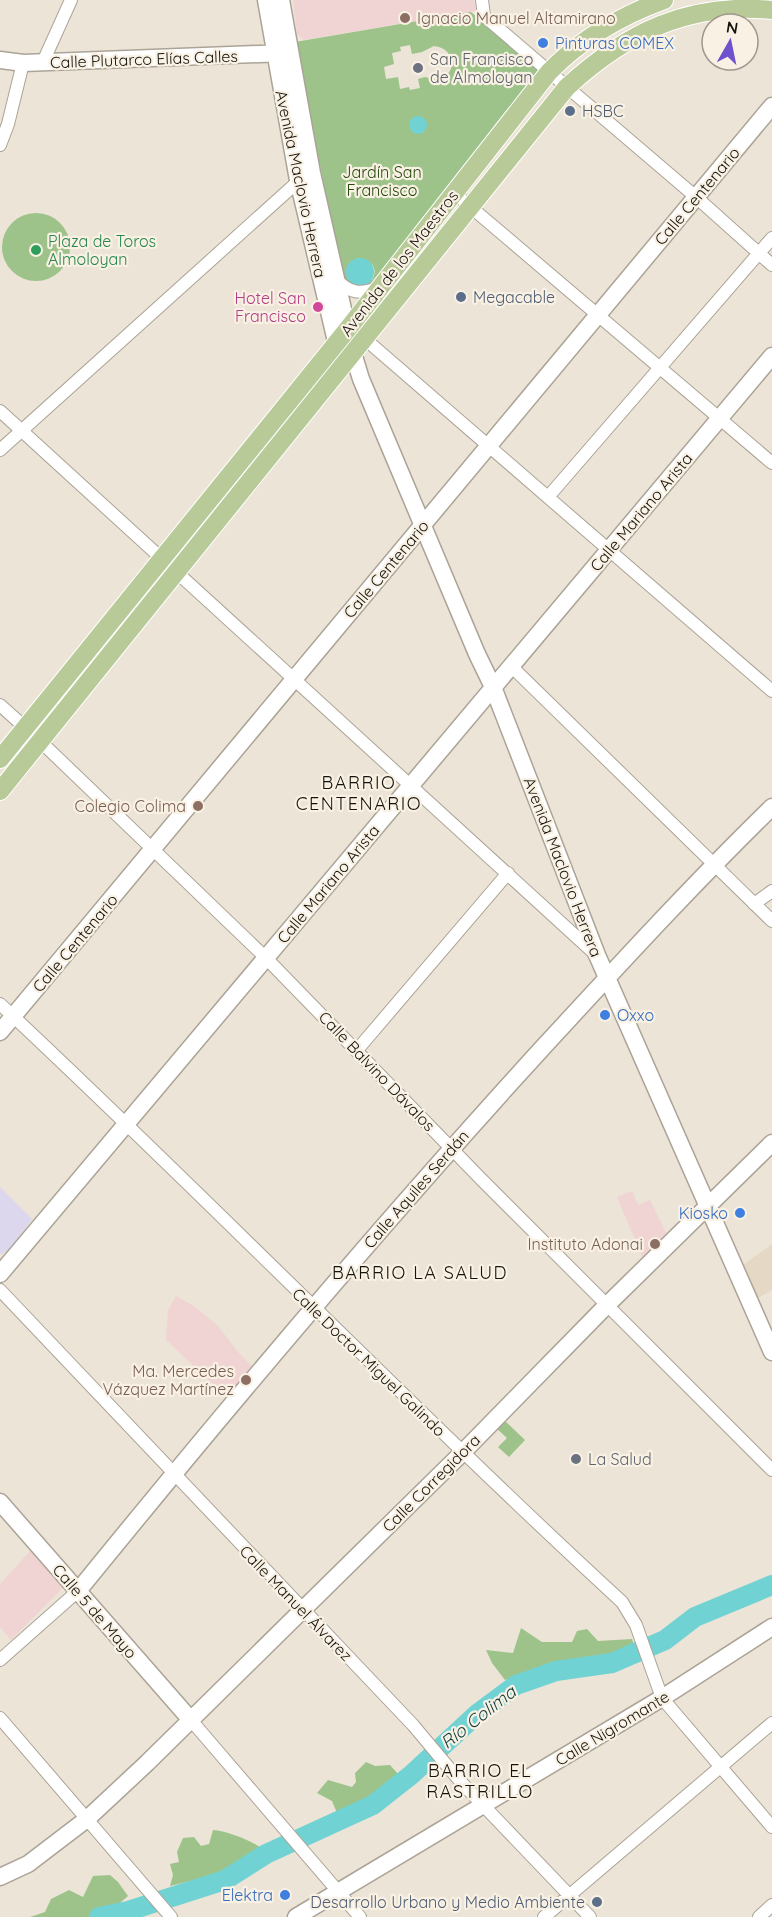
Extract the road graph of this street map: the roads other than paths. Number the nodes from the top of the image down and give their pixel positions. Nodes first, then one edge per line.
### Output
1 (71, 0) edge
2 (266, 0) edge
3 (281, 0) edge
4 (482, 0) edge
5 (664, 0) edge
6 (772, 10) edge
7 (282, 54) junction
8 (0, 60) edge
9 (44, 62) junction
10 (23, 63) junction
11 (549, 72) junction
12 (567, 87) junction
13 (772, 106) edge
14 (0, 145) edge
15 (305, 177) junction
16 (453, 192) junction
17 (696, 197) junction
18 (471, 207) junction
19 (772, 238) edge
20 (758, 254) junction
21 (772, 265) edge
22 (336, 279) junction
23 (380, 288) junction
24 (598, 315) junction
25 (349, 328) junction
26 (365, 339) junction
27 (335, 344) junction
28 (772, 356) edge
29 (348, 359) junction
30 (658, 367) junction
31 (0, 411) edge
32 (720, 418) junction
33 (21, 431) junction
34 (489, 446) junction
35 (0, 450) edge
36 (772, 463) edge
37 (548, 497) junction
38 (424, 524) junction
39 (609, 550) junction
40 (162, 560) junction
41 (177, 573) junction
42 (511, 666) junction
43 (295, 679) junction
44 (494, 687) junction
45 (772, 692) edge
46 (0, 705) edge
47 (25, 728) junction
48 (39, 740) junction
49 (0, 759) edge
50 (411, 785) junction
51 (0, 791) edge
52 (772, 807) edge
53 (153, 849) junction
54 (714, 864) junction
55 (508, 873) junction
56 (772, 891) edge
57 (754, 904) junction
58 (772, 921) edge
59 (597, 955) junction
60 (266, 958) junction
61 (608, 977) junction
62 (0, 1004) edge
63 (13, 1016) junction
64 (0, 1032) edge
65 (357, 1050) junction
66 (126, 1124) junction
67 (772, 1143) edge
68 (451, 1148) junction
69 (708, 1206) junction
70 (0, 1274) edge
71 (0, 1290) edge
72 (607, 1305) junction
73 (314, 1307) junction
74 (772, 1352) edge
75 (462, 1453) junction
76 (772, 1470) edge
77 (174, 1473) junction
78 (0, 1502) edge
79 (78, 1591) junction
80 (302, 1610) junction
81 (772, 1627) edge
82 (0, 1660) edge
83 (662, 1698) junction
84 (0, 1718) edge
85 (190, 1719) junction
86 (772, 1723) edge
87 (721, 1766) junction
88 (483, 1805) junction
89 (87, 1819) junction
90 (772, 1827) edge
91 (0, 1877) edge
92 (337, 1892) junction
93 (569, 1894) junction
94 (772, 1905) edge
95 (171, 1917) edge
96 (296, 1917) edge
97 (360, 1917) edge
98 (544, 1917) edge
99 (590, 1917) edge
100 (759, 1917) edge

1 - 9 street
2 - 7 street, Avenida Maclovio Herrera
3 - 7 street, Avenida Maclovio Herrera
4 - 11 street
5 - 11 main road, Avenida de los Maestros
6 - 12 main road, Avenida de los Maestros
7 - 9 street, Calle Plutarco Elías Calles
7 - 15 street, Avenida Maclovio Herrera
8 - 10 street, Calle Plutarco Elías Calles
9 - 10 street, Calle Plutarco Elías Calles
10 - 14 street
11 - 12 street
11 - 16 main road, Avenida de los Maestros
12 - 17 street
12 - 18 main road, Avenida de los Maestros
13 - 17 street, Calle Centenario
15 - 22 street, Avenida Maclovio Herrera
15 - 27 street, Avenida Maclovio Herrera
15 - 33 street
16 - 18 street
16 - 23 main road, Avenida de los Maestros
17 - 20 street
17 - 24 street, Calle Centenario
18 - 24 street
18 - 26 main road, Avenida de los Maestros
19 - 20 street
20 - 21 street
20 - 30 street
22 - 23 street
22 - 25 street, Avenida Maclovio Herrera
23 - 25 main road, Avenida de los Maestros
24 - 30 street
24 - 34 street, Calle Centenario
25 - 26 street
25 - 27 main road, Avenida de los Maestros
25 - 29 street, Avenida Maclovio Herrera
26 - 29 main road, Avenida de los Maestros
26 - 34 street
27 - 29 street, Avenida Maclovio Herrera
27 - 40 main road, Avenida de los Maestros
28 - 32 street, Calle Mariano Arista
29 - 38 street, Avenida Maclovio Herrera
29 - 41 main road, Avenida de los Maestros
30 - 32 street
30 - 37 street
31 - 33 street
32 - 36 street
32 - 39 street, Calle Mariano Arista
33 - 35 street
33 - 40 street
34 - 37 street
34 - 38 street, Calle Centenario
37 - 39 street
38 - 43 street, Calle Centenario
38 - 44 street, Avenida Maclovio Herrera
39 - 42 street, Calle Mariano Arista
39 - 45 street
40 - 41 street
40 - 47 main road, Avenida de los Maestros
41 - 43 street
41 - 48 main road, Avenida de los Maestros
42 - 44 street, Calle Mariano Arista
42 - 54 street
43 - 50 street
43 - 53 street, Calle Centenario
44 - 50 street, Calle Mariano Arista
44 - 59 street, Avenida Maclovio Herrera
46 - 47 street, Calle Balvino Dávalos
47 - 48 street, Calle Balvino Dávalos
47 - 49 main road, Avenida de los Maestros
48 - 51 main road, Avenida de los Maestros
48 - 53 street, Calle Balvino Dávalos
50 - 55 street
50 - 60 street, Calle Mariano Arista
52 - 54 street, Calle Aquiles Serdán
53 - 60 street, Calle Balvino Dávalos
53 - 63 street, Calle Centenario
54 - 57 street
54 - 61 street, Calle Aquiles Serdán
55 - 59 street
55 - 65 street
56 - 57 street
57 - 58 street
59 - 61 street, Avenida Maclovio Herrera
60 - 65 street, Calle Balvino Dávalos
60 - 66 street, Calle Mariano Arista
61 - 68 street, Calle Aquiles Serdán
61 - 69 street, Avenida Maclovio Herrera
62 - 63 street, Calle Doctor Miguel Galindo
63 - 64 street, Calle Centenario
63 - 66 street, Calle Doctor Miguel Galindo
65 - 68 street, Calle Balvino Dávalos
66 - 70 street, Calle Mariano Arista
66 - 73 street, Calle Doctor Miguel Galindo
67 - 69 street, Calle Corregidora
68 - 72 street, Calle Balvino Dávalos
68 - 73 street, Calle Aquiles Serdán
69 - 72 street, Calle Corregidora
69 - 74 street, Avenida Maclovio Herrera
71 - 77 street, Calle Manuel Álvarez
72 - 75 street, Calle Corregidora
72 - 76 street, Calle Balvino Dávalos
73 - 75 street, Calle Doctor Miguel Galindo
73 - 77 street, Calle Aquiles Serdán
75 - 80 street, Calle Corregidora
75 - 83 street, Calle Doctor Miguel Galindo
77 - 79 street, Calle Aquiles Serdán
77 - 80 street, Calle Manuel Álvarez
78 - 79 street, Calle 5 de Mayo
79 - 82 street, Calle Aquiles Serdán
79 - 85 street, Calle 5 de Mayo
80 - 85 street, Calle Corregidora
80 - 88 street, Calle Manuel Álvarez
81 - 83 street, Calle Nigromante
83 - 87 street, Calle Doctor Miguel Galindo
83 - 88 street, Calle Nigromante
84 - 89 street
85 - 89 street, Calle Corregidora
85 - 92 street
86 - 87 street
87 - 90 street, Calle Doctor Miguel Galindo
87 - 93 street
88 - 92 street, Calle Nigromante
88 - 93 street, Calle Manuel Álvarez
89 - 91 street, Calle Corregidora
89 - 95 street
92 - 96 street, Calle Nigromante
92 - 97 street
93 - 98 street
93 - 99 street, Calle Manuel Álvarez
94 - 100 street

